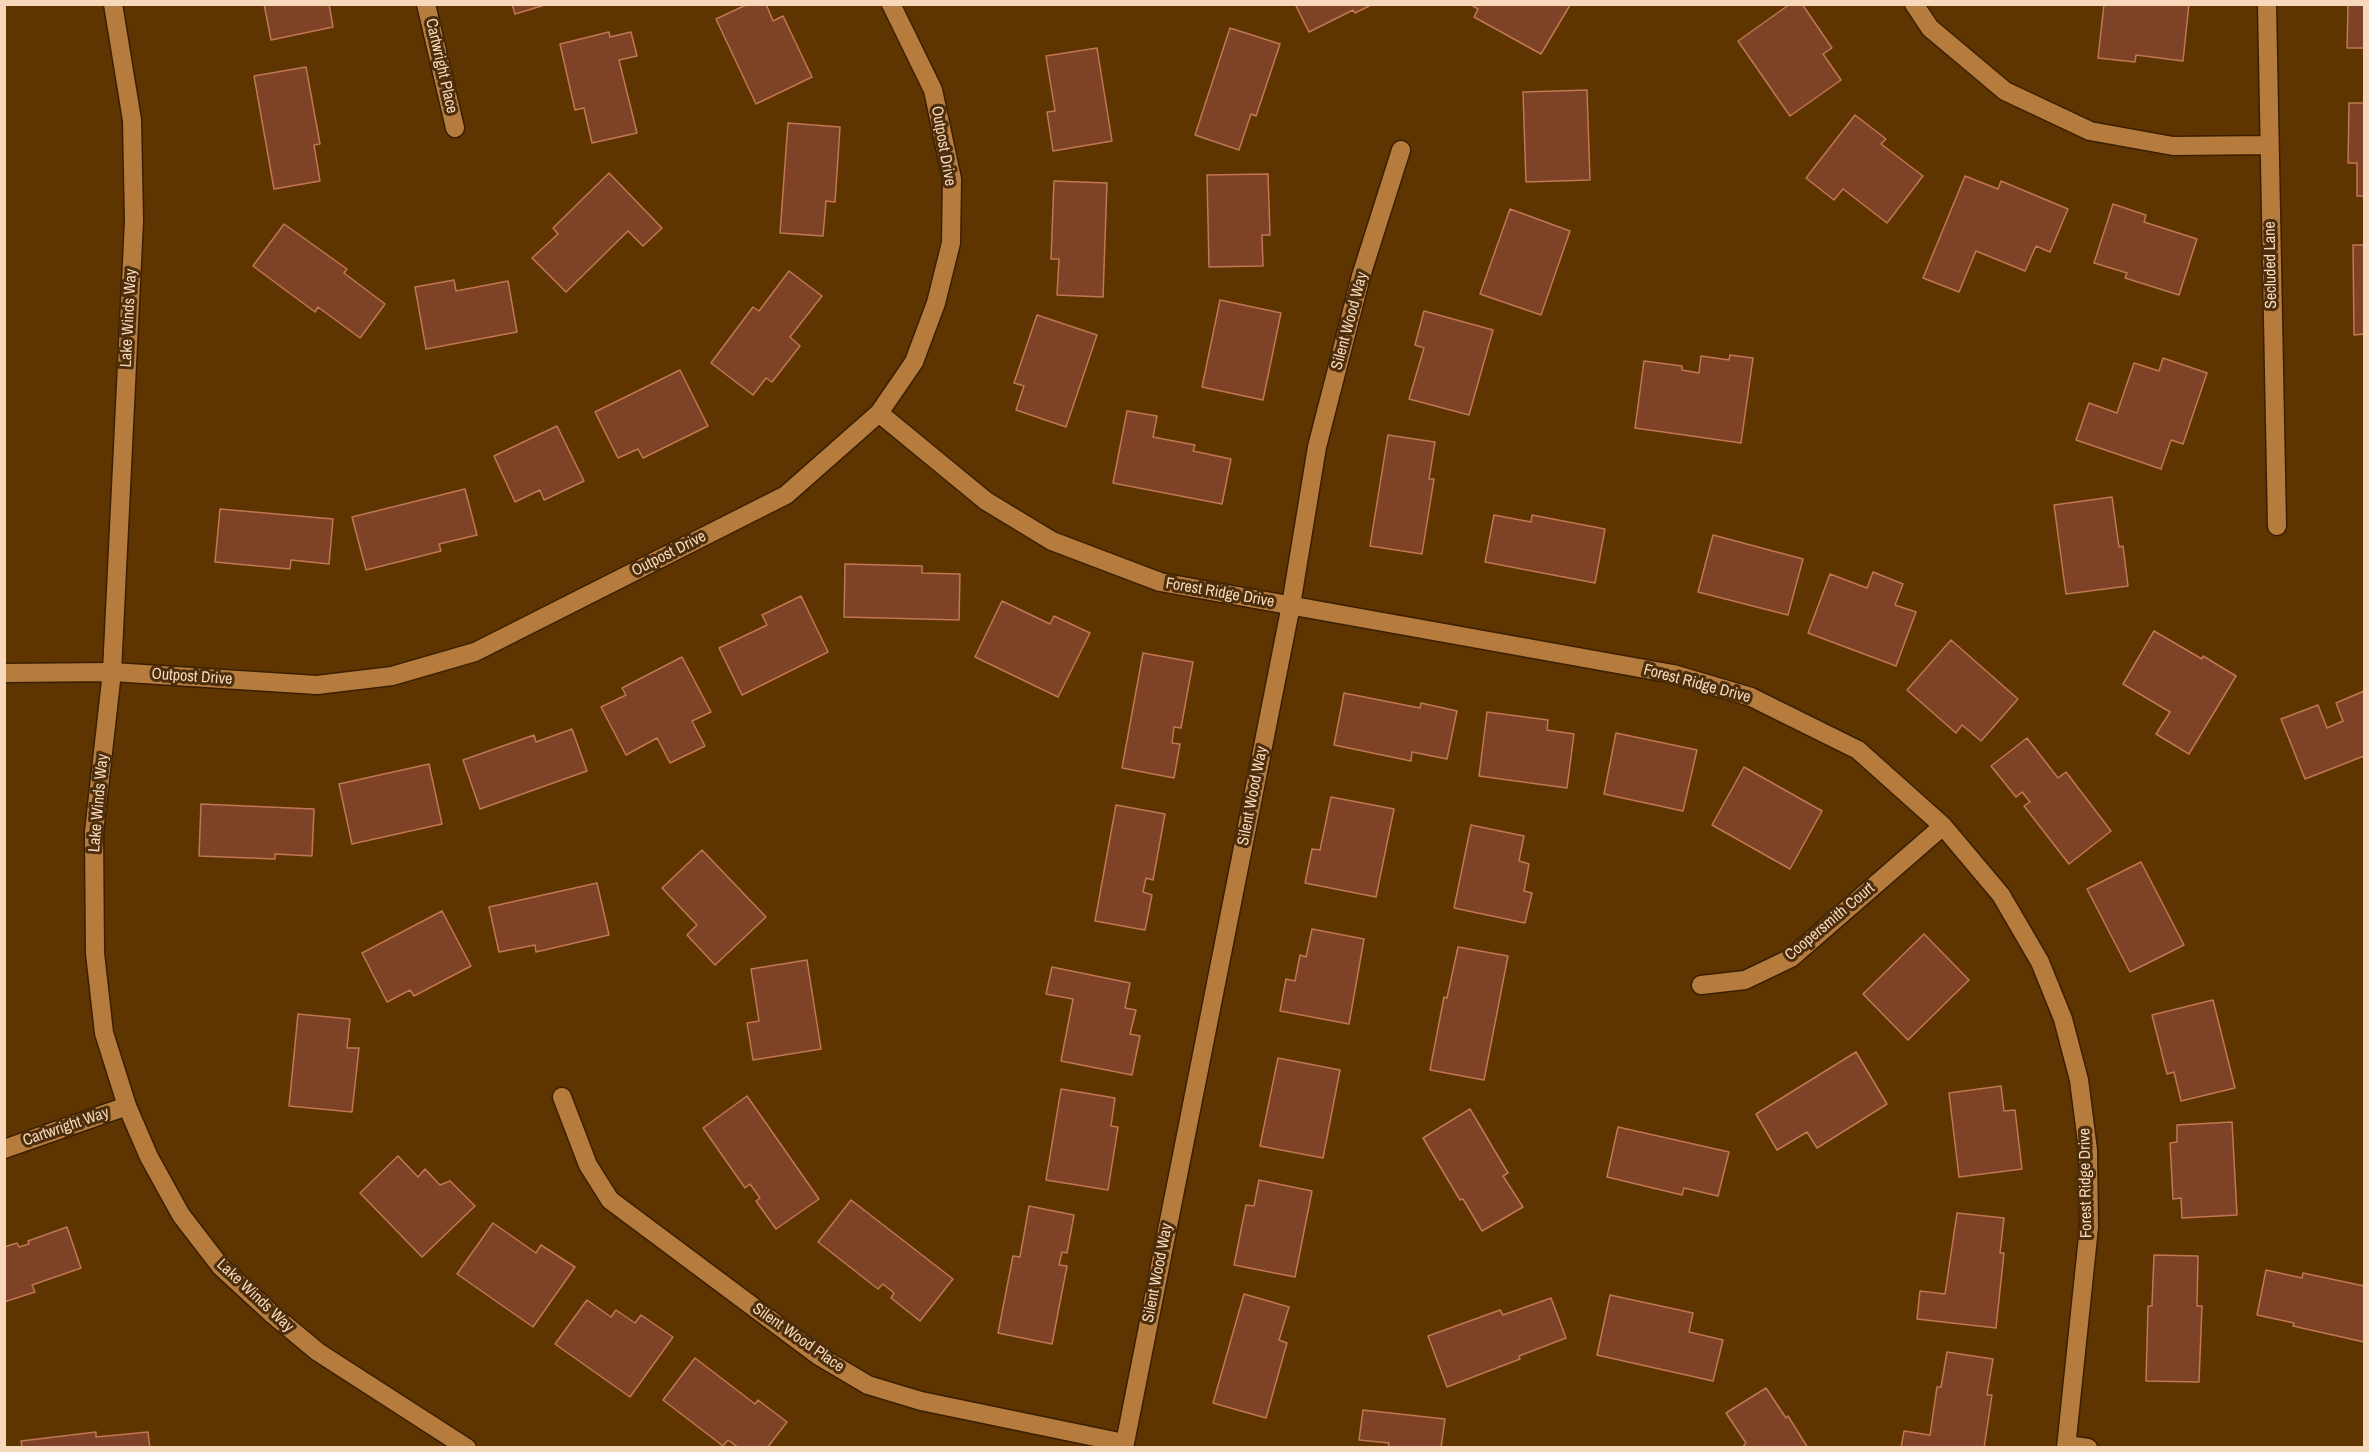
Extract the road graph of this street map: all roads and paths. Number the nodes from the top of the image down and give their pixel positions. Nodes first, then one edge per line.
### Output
1 (113, 4) edge
2 (426, 4) edge
3 (891, 4) edge
4 (1914, 4) edge
5 (2267, 4) edge
6 (455, 128) dead end
7 (2269, 145) junction
8 (1401, 150) dead end
9 (879, 413) junction
10 (2277, 526) dead end
11 (1291, 605) junction
12 (112, 672) junction
13 (4, 673) edge
14 (1942, 826) junction
15 (1701, 985) dead end
16 (562, 1097) dead end
17 (127, 1106) junction
18 (4, 1149) edge
19 (1124, 1445) edge
20 (2066, 1446) edge
21 (467, 1448) edge
22 (2088, 1448) edge

1 - 12 street, Lake Winds Way
2 - 6 street, Cartwright Place
3 - 9 street, Outpost Drive
4 - 7 street
5 - 7 street, Secluded Lane
7 - 10 street, Secluded Lane
8 - 11 street, Silent Wood Way
9 - 11 street, Forest Ridge Drive
9 - 12 street, Outpost Drive
11 - 14 street, Forest Ridge Drive
11 - 19 street, Silent Wood Way
12 - 13 street, Outpost Drive
12 - 17 street, Lake Winds Way
14 - 15 street, Coopersmith Court
14 - 20 street, Forest Ridge Drive
16 - 19 street, Silent Wood Place
17 - 18 street, Cartwright Way
17 - 21 street, Lake Winds Way
20 - 22 street

